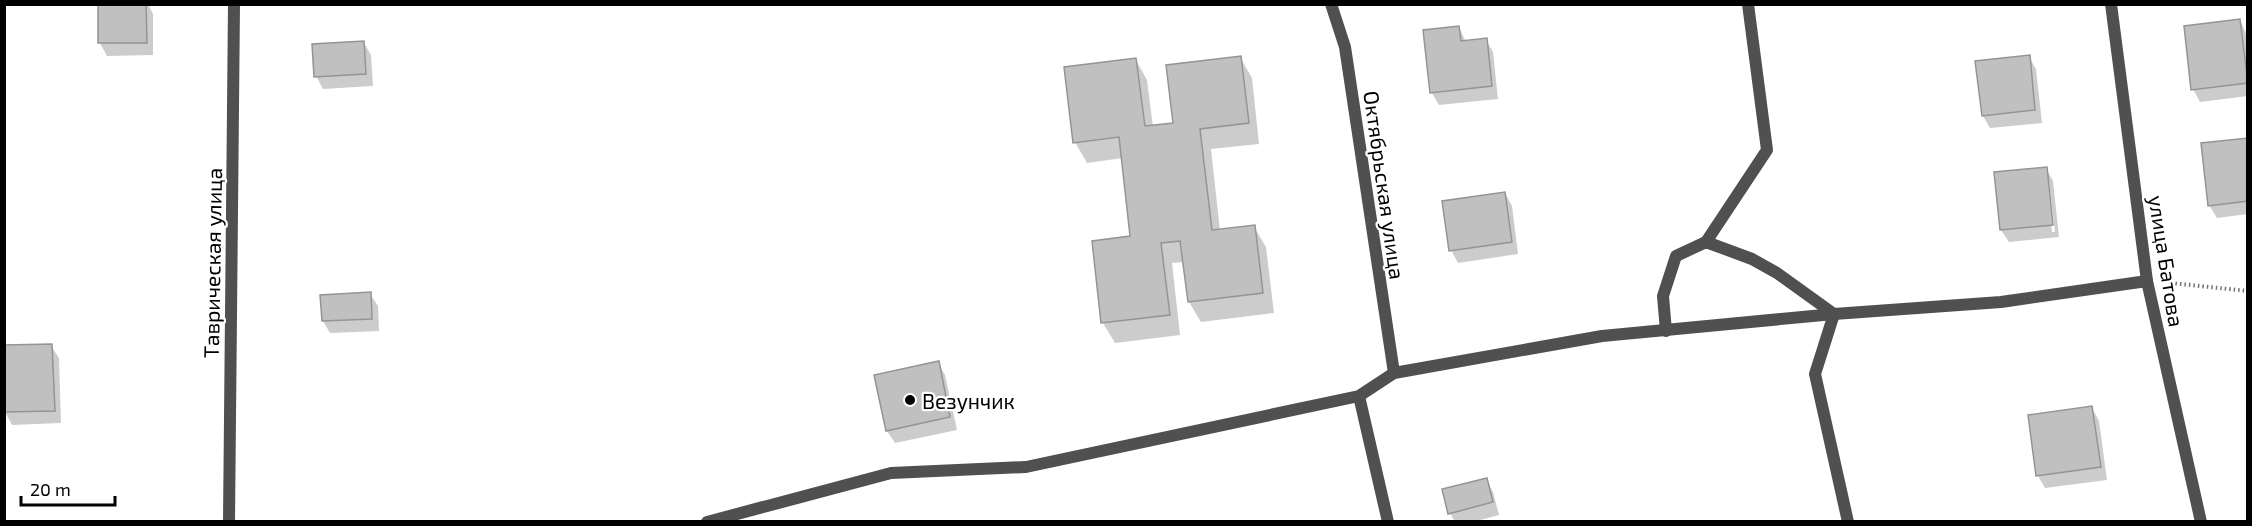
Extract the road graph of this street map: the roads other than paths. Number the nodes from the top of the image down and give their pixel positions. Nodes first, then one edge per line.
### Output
1 (234, 4) edge
2 (1331, 4) edge
3 (1748, 4) edge
4 (2111, 4) edge
5 (1706, 242) junction
6 (2147, 281) junction
7 (1834, 314) junction
8 (1666, 330) junction
9 (1394, 373) junction
10 (1359, 396) junction
11 (229, 522) edge
12 (707, 522) edge
13 (1388, 522) edge
14 (1848, 522) edge
15 (2200, 522) edge

1 - 11 street, Таврическая улица
2 - 9 street, Октябрьская улица
3 - 5 street
4 - 6 street, улица Батова
5 - 7 street
5 - 8 street
6 - 7 street
6 - 15 street, улица Батова
7 - 8 street
7 - 14 street
8 - 9 street
9 - 10 street
10 - 12 street
10 - 13 street

